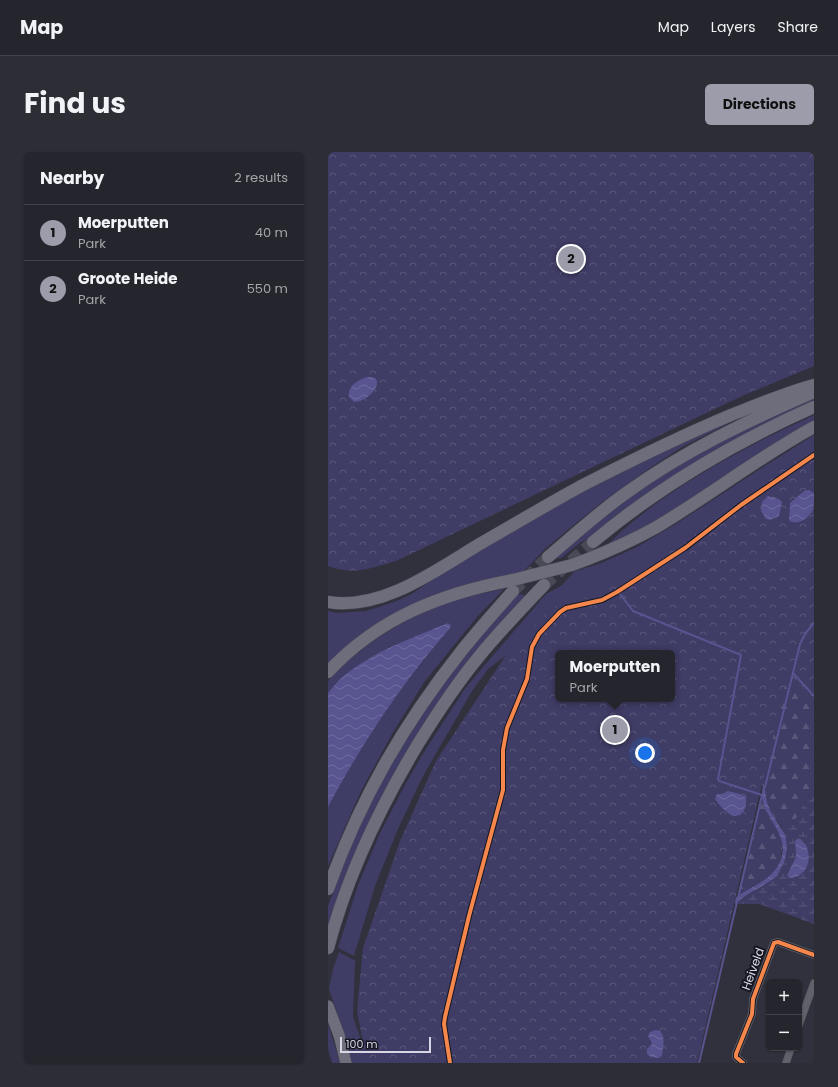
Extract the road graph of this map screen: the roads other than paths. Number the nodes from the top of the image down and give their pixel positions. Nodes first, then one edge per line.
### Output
1 (814, 385) edge
2 (814, 392) edge
3 (814, 407) edge
4 (814, 427) edge
5 (593, 542) tunnel mouth
6 (548, 557) tunnel mouth
7 (513, 585) junction
8 (544, 585) tunnel mouth
9 (328, 602) edge
10 (328, 672) edge
11 (328, 889) edge
12 (328, 948) edge
13 (814, 955) edge
14 (814, 983) edge
15 (812, 996) edge
16 (328, 1006) edge
17 (802, 1018) edge
18 (790, 1051) edge
19 (346, 1063) edge
20 (743, 1063) edge
21 (786, 1063) edge

1 - 9 highway
2 - 6 highway
3 - 5 highway
4 - 7 highway, bridge
7 - 10 highway
7 - 11 highway
8 - 12 highway
13 - 20 street, Heiveld
14 - 15 street
15 - 17 street
16 - 19 highway
18 - 21 street

